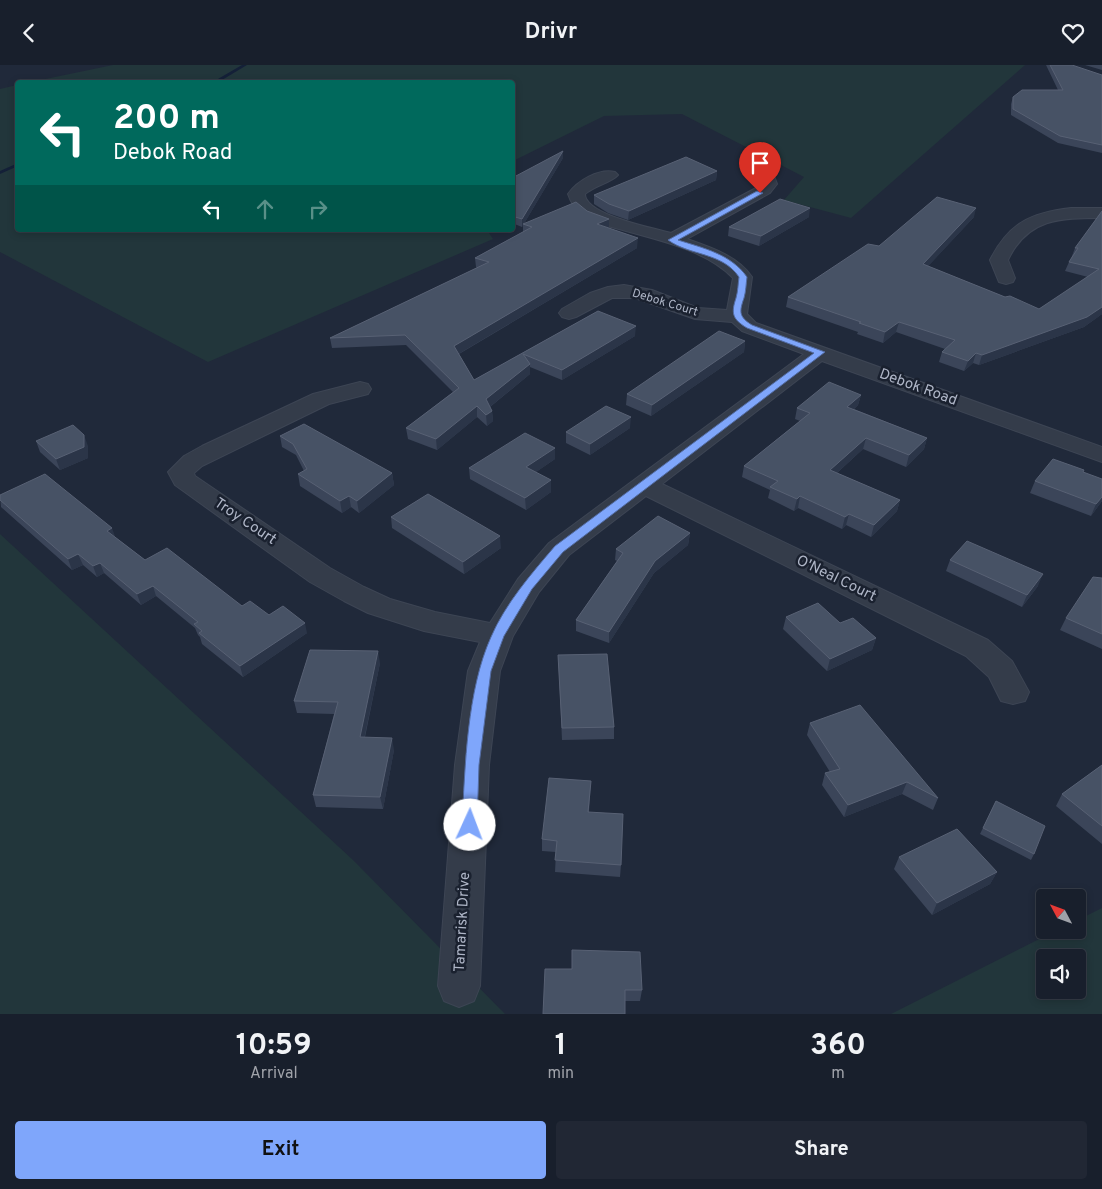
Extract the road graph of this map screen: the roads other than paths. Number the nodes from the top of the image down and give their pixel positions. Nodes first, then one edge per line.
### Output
1 (763, 173) dead end
2 (610, 175) dead end
3 (1102, 213) edge
4 (672, 240) junction
5 (1006, 278) dead end
6 (569, 313) dead end
7 (737, 317) junction
8 (820, 352) junction
9 (360, 389) dead end
10 (1102, 455) edge
11 (644, 485) junction
12 (498, 635) junction
13 (1013, 692) dead end
14 (460, 986) dead end

1 - 4 street
2 - 4 street
3 - 5 street
4 - 7 street
6 - 7 street, Debok Court
7 - 8 street, Debok Road
8 - 10 street, Debok Road
8 - 11 street, Tamarisk Drive
9 - 12 street, Troy Court
11 - 12 street, Tamarisk Drive
11 - 13 street, O'Neal Court
12 - 14 street, Tamarisk Drive

